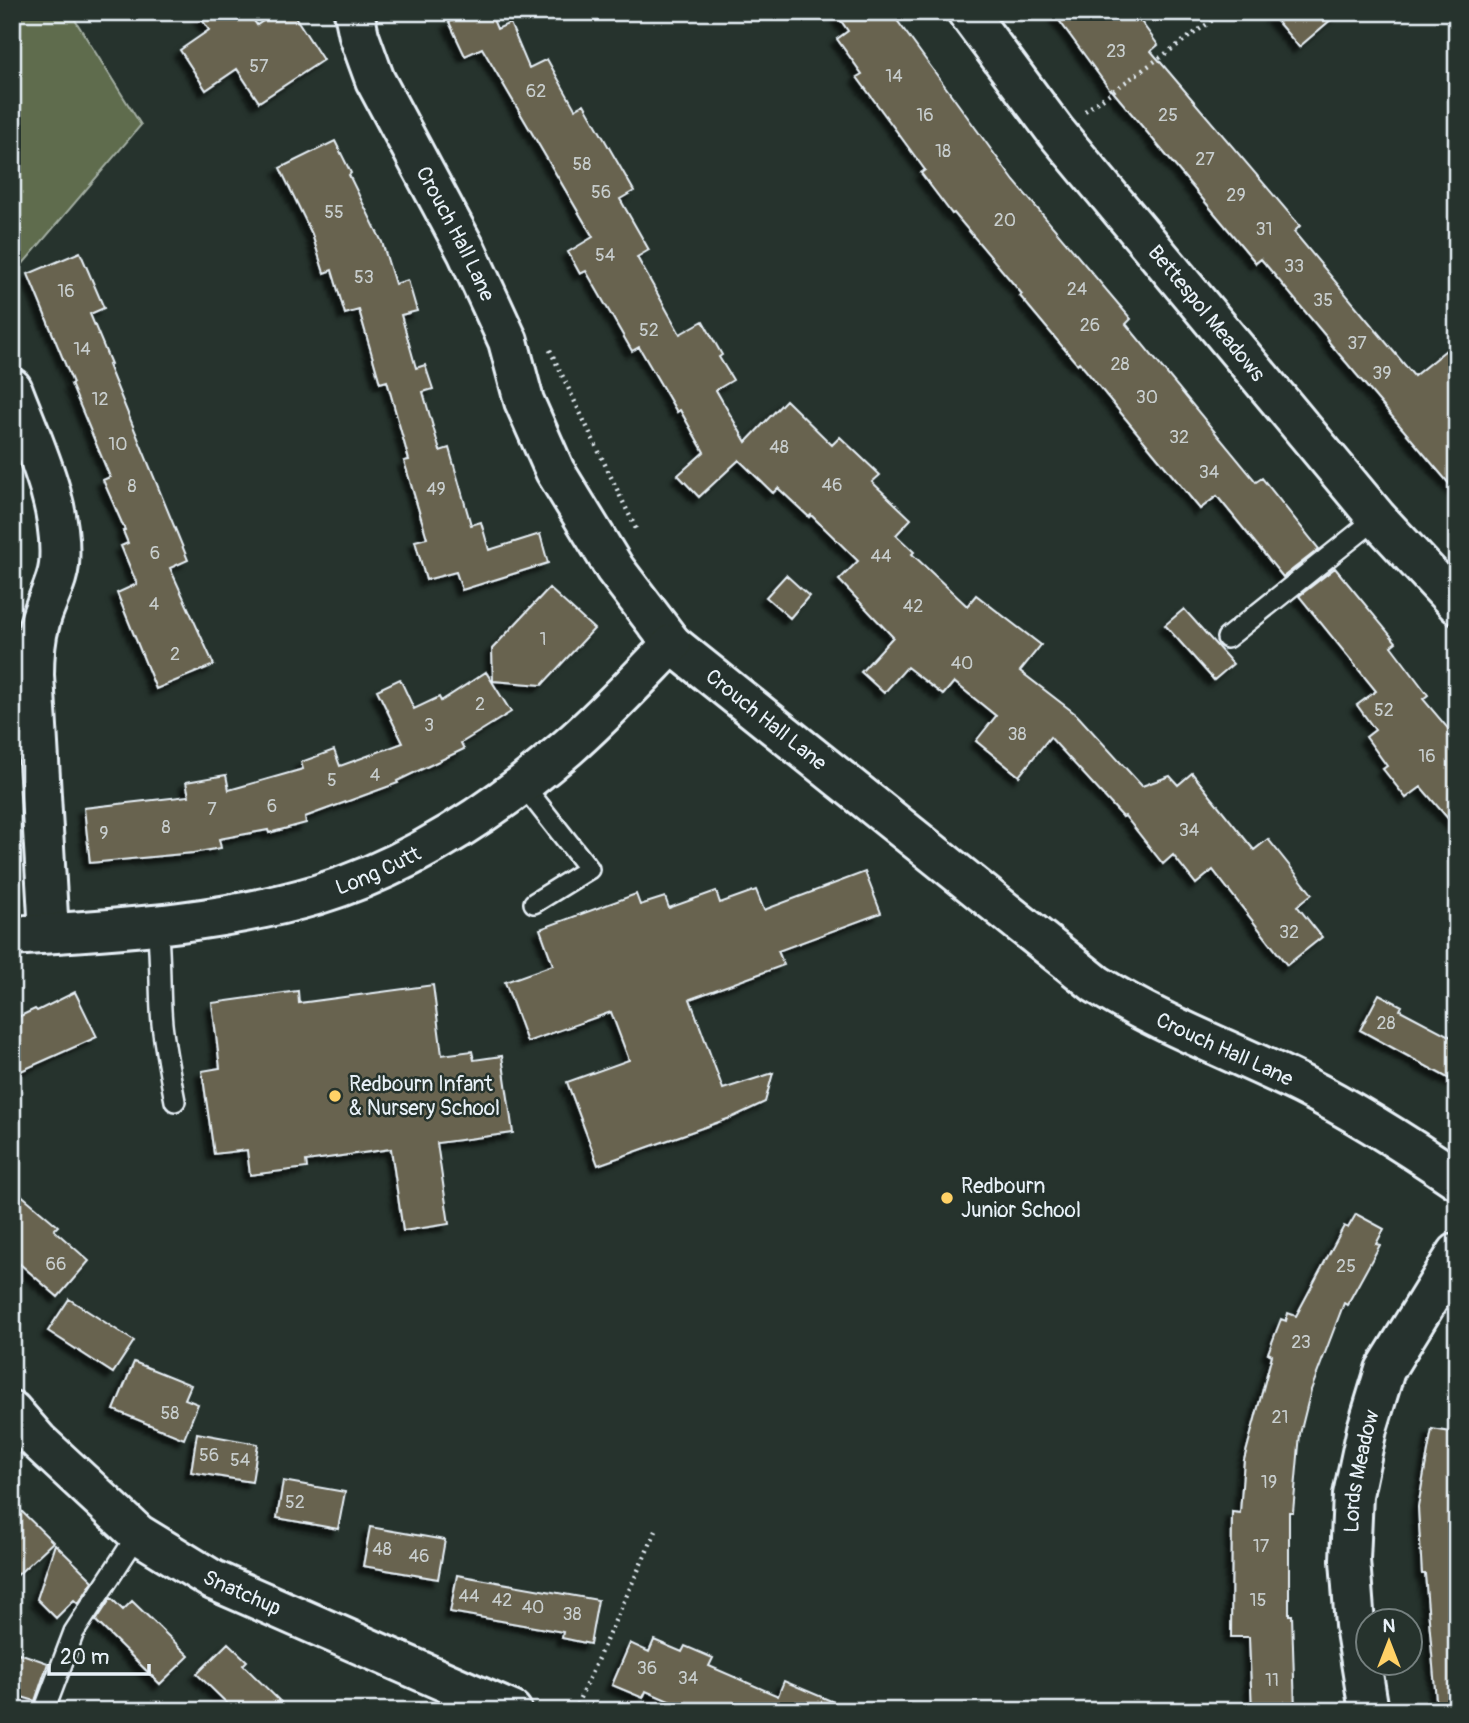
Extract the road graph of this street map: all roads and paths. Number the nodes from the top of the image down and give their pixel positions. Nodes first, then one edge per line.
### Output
1 (354, 12) edge
2 (967, 12) edge
3 (1224, 12) edge
4 (1056, 132) junction
5 (12, 388) edge
6 (1377, 518) junction
7 (1457, 604) edge
8 (1227, 638) dead end
9 (672, 644) junction
10 (523, 785) junction
11 (534, 903) dead end
12 (157, 925) junction
13 (30, 934) edge
14 (175, 1101) dead end
15 (1457, 1179) edge
16 (1457, 1253) edge
17 (12, 1410) edge
18 (656, 1531) dead end
19 (138, 1534) junction
20 (44, 1711) edge
21 (512, 1711) edge
22 (574, 1711) edge
23 (1369, 1711) edge

1 - 9 street, Crouch Hall Lane
2 - 4 street, Bettespol Meadows
3 - 4 path
4 - 6 street, Bettespol Meadows
5 - 13 street
6 - 7 street, Bettespol Meadows
6 - 8 lane
9 - 10 street, Long Cutt
9 - 15 street, Crouch Hall Lane
10 - 11 lane
10 - 12 street, Long Cutt
12 - 13 street, Long Cutt
12 - 14 lane
16 - 23 street, Lords Meadow
17 - 19 street, Snatchup
18 - 22 path
19 - 20 lane
19 - 21 street, Snatchup

